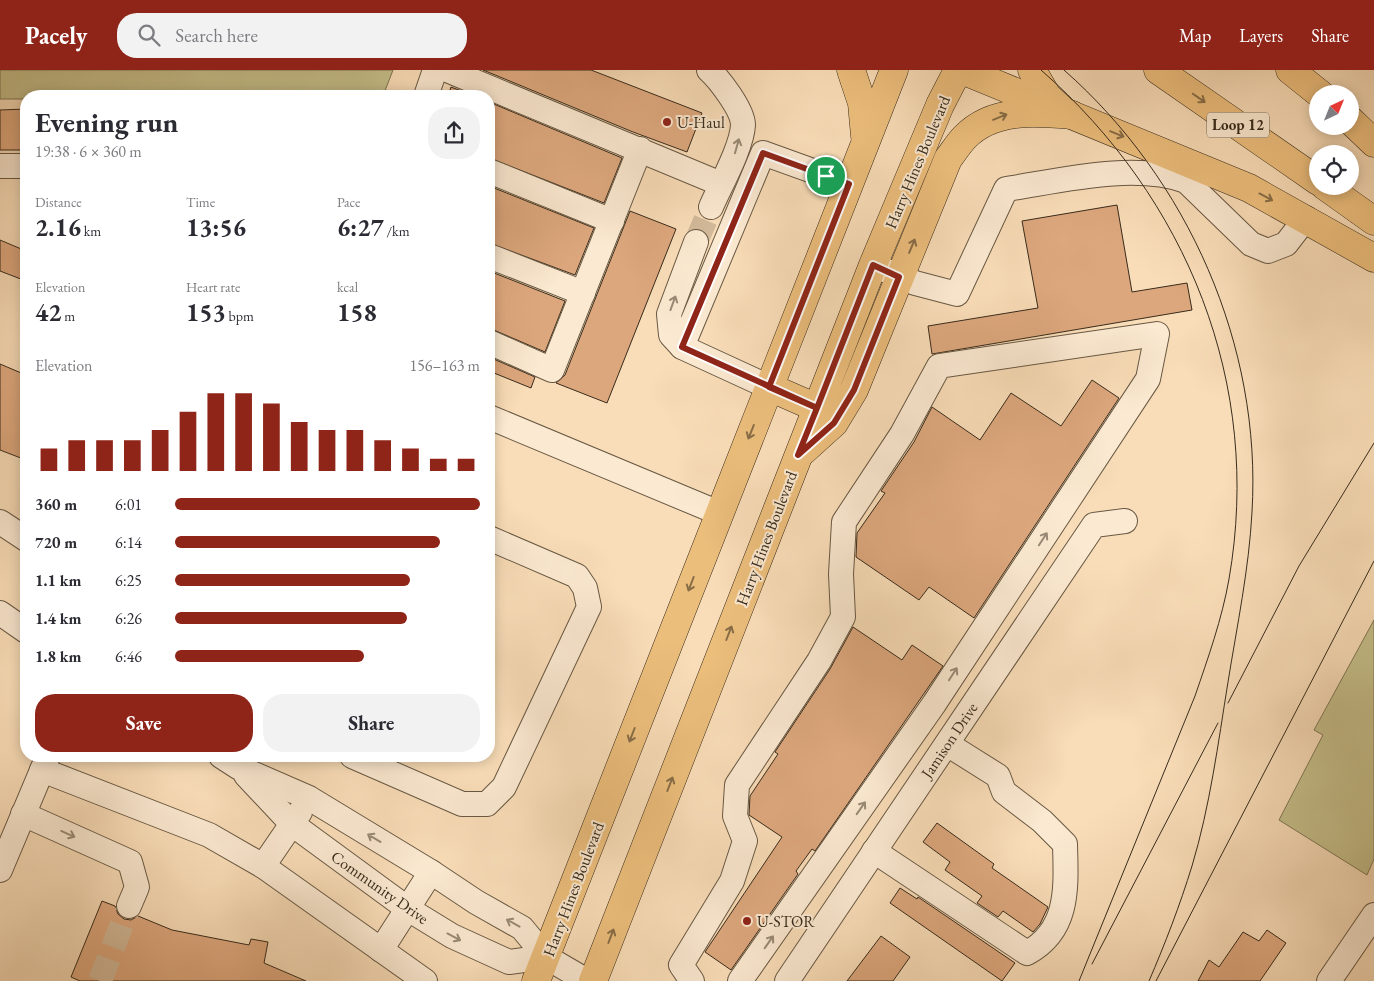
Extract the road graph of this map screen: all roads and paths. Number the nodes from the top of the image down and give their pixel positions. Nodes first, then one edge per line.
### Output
1 (435, 70) edge
2 (447, 70) edge
3 (709, 70) edge
4 (851, 70) edge
5 (894, 70) edge
6 (958, 70) edge
7 (962, 70) edge
8 (1032, 70) edge
9 (1158, 70) edge
10 (1290, 70) edge
11 (1303, 70) edge
12 (1310, 85) edge
13 (1315, 85) edge
14 (428, 90) edge
15 (1068, 114) junction
16 (1359, 129) edge
17 (865, 142) junction
18 (1374, 143) edge
19 (640, 149) junction
20 (0, 166) edge
21 (20, 166) edge
22 (495, 173) edge
23 (1309, 175) edge
24 (721, 184) junction
25 (849, 184) junction
26 (1338, 195) edge
27 (710, 207) tunnel mouth
28 (1306, 218) junction
29 (612, 221) junction
30 (1374, 221) edge
31 (696, 242) tunnel mouth
32 (495, 258) edge
33 (1374, 258) edge
34 (873, 265) junction
35 (899, 277) junction
36 (583, 293) junction
37 (495, 345) edge
38 (682, 347) junction
39 (769, 387) junction
40 (817, 408) junction
41 (495, 420) edge
42 (798, 455) junction
43 (719, 513) junction
44 (1125, 521) dead end
45 (0, 522) edge
46 (20, 535) edge
47 (495, 541) edge
48 (0, 614) edge
49 (20, 627) edge
50 (947, 744) junction
51 (234, 762) edge
52 (236, 762) edge
53 (366, 762) edge
54 (45, 763) edge
55 (309, 798) junction
56 (23, 814) junction
57 (292, 824) junction
58 (874, 851) junction
59 (263, 866) junction
60 (0, 870) edge
61 (431, 872) junction
62 (129, 906) tunnel mouth
63 (408, 909) junction
64 (1374, 915) edge
65 (381, 950) junction
66 (541, 969) edge
67 (425, 981) edge
68 (587, 981) edge
69 (593, 981) edge
70 (692, 981) edge
71 (740, 981) edge
72 (787, 981) edge
73 (1329, 981) edge

1 - 14 street
2 - 19 street
24 -> 3 street
4 - 17 main road
5 - 17 main road, Harry Hines Boulevard
6 - 34 main road, Harry Hines Boulevard
7 - 15 main road
8 - 15 main road
9 -> 23 main road, Loop 12
10 - 12 main road
11 - 13 main road
15 -> 28 main road
35 -> 15 main road
16 - 18 main road
17 - 25 main road, Harry Hines Boulevard
19 - 24 street
19 - 29 street
20 - 21 street
22 - 29 street
24 - 27 street
25 - 38 street
25 - 39 main road, Harry Hines Boulevard
26 - 30 main road
28 - 33 main road
28 - 35 street
29 - 36 street
38 -> 31 street
32 - 36 street
34 - 35 street
34 - 40 main road, Harry Hines Boulevard
35 - 42 main road
36 - 37 street
38 - 39 street
39 - 40 main road
39 -> 43 main road, Harry Hines Boulevard
40 - 42 main road, Harry Hines Boulevard
41 - 43 street
69 -> 42 main road, Harry Hines Boulevard
43 -> 66 main road, Harry Hines Boulevard
44 - 50 street, Jamison Drive
45 - 46 street
47 - 53 street
48 - 49 street
50 - 58 street, Jamison Drive
50 - 58 street
51 - 57 street, Community Drive
52 - 55 street, Community Drive
54 - 56 street
54 - 59 street
55 - 57 street
61 -> 55 street, Community Drive
56 - 60 street
56 -> 62 street
57 - 59 street
57 - 63 street, Community Drive
58 - 72 street, Jamison Drive
59 - 65 street
61 - 63 street
66 -> 61 street, Community Drive
63 - 65 street
63 -> 66 street, Community Drive
64 - 73 street
65 - 67 street
66 - 68 street, Community Drive
71 -> 70 street

